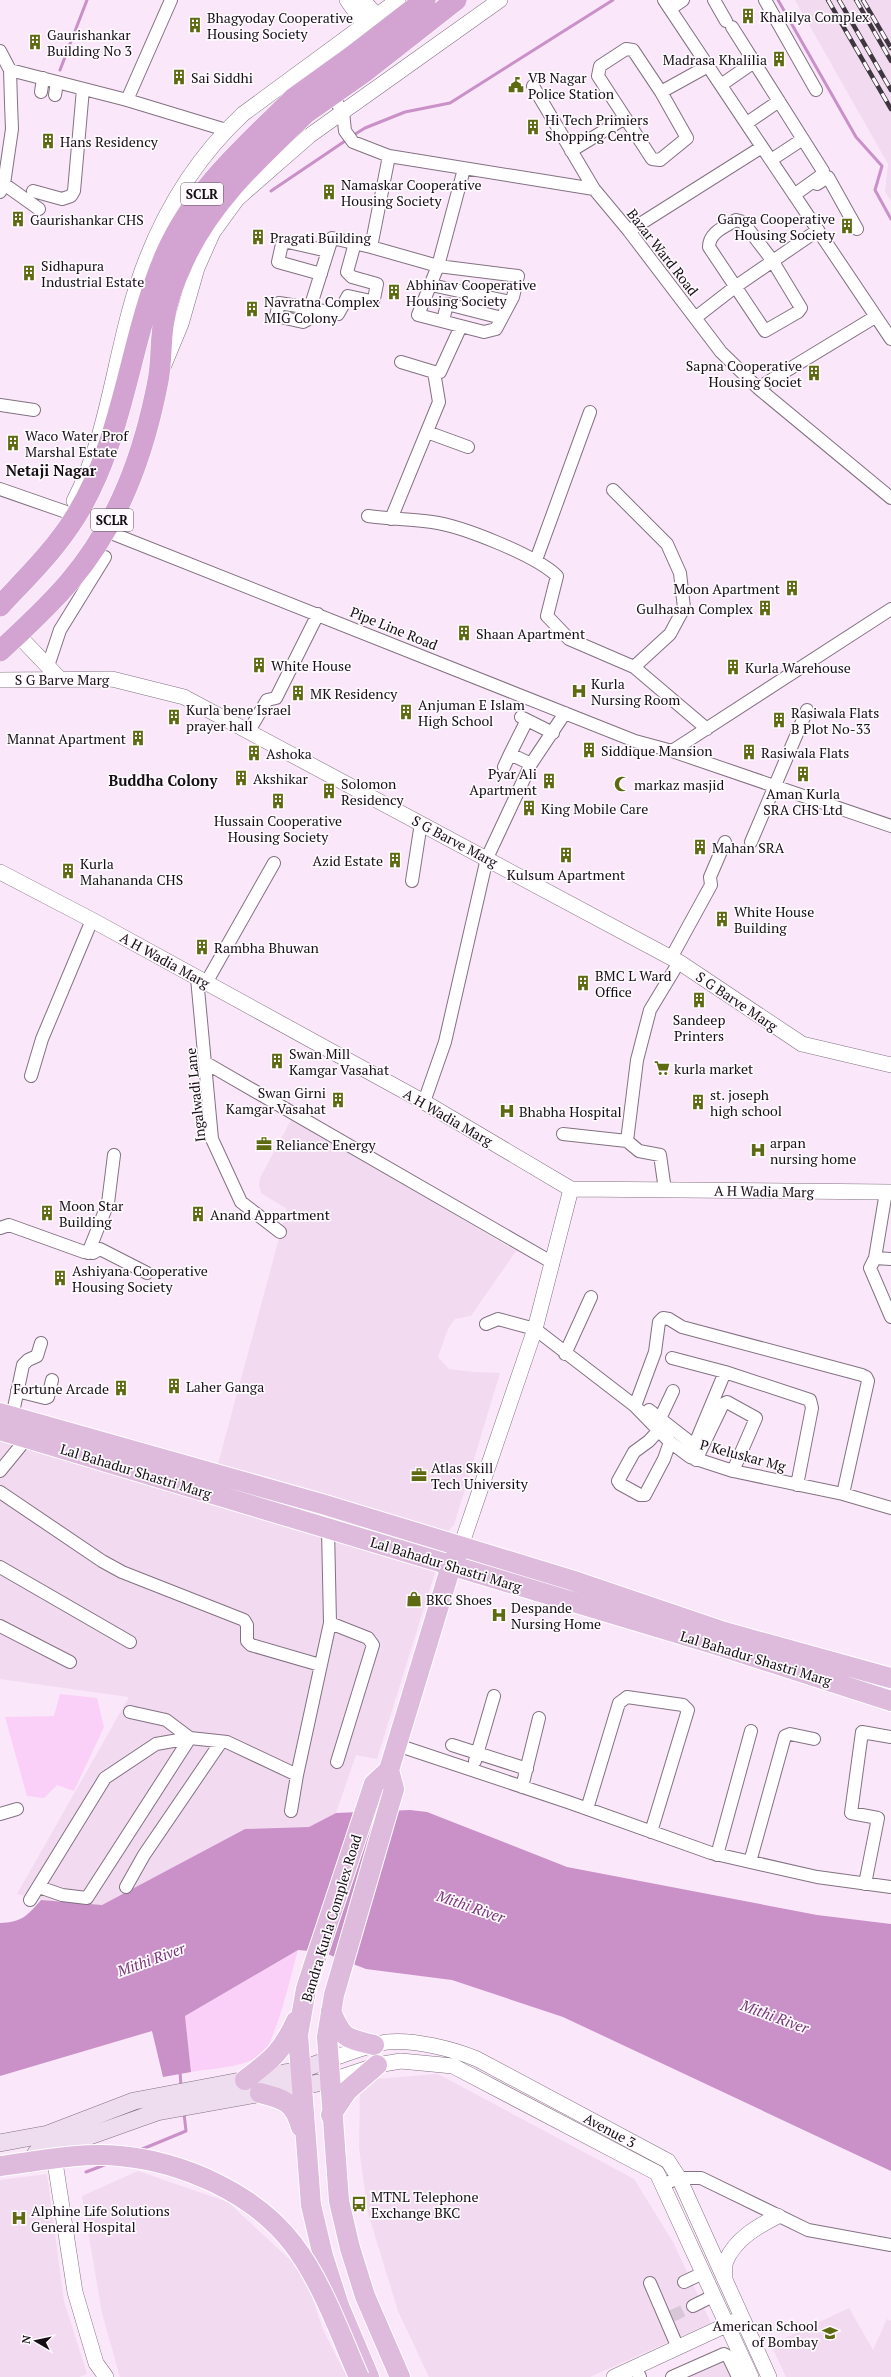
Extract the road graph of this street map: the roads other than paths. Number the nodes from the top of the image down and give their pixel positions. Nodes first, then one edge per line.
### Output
1 (171, 0) edge
2 (347, 0) edge
3 (363, 0) edge
4 (398, 0) edge
5 (425, 0) edge
6 (456, 0) edge
7 (500, 0) edge
8 (683, 0) edge
9 (714, 0) edge
10 (765, 0) edge
11 (667, 4) edge
12 (376, 15) junction
13 (364, 24) junction
14 (0, 51) edge
15 (754, 62) junction
16 (310, 64) junction
17 (708, 66) junction
18 (10, 70) junction
19 (43, 78) junction
20 (57, 82) junction
21 (721, 85) junction
22 (533, 86) dead end
23 (816, 90) dead end
24 (41, 92) dead end
25 (79, 92) junction
26 (661, 92) junction
27 (55, 94) dead end
28 (127, 100) junction
29 (779, 101) junction
30 (6, 104) edge
31 (300, 106) junction
32 (343, 112) junction
33 (625, 118) junction
34 (747, 124) junction
35 (226, 130) junction
36 (803, 139) junction
37 (762, 147) junction
38 (571, 151) junction
39 (389, 156) junction
40 (771, 160) junction
41 (464, 169) junction
42 (2, 188) edge
43 (594, 190) junction
44 (796, 197) junction
45 (857, 229) dead end
46 (818, 230) junction
47 (629, 232) junction
48 (355, 243) junction
49 (371, 247) junction
50 (328, 251) junction
51 (772, 260) junction
52 (438, 266) junction
53 (321, 274) junction
54 (431, 285) junction
55 (735, 287) junction
56 (510, 302) junction
57 (875, 317) junction
58 (502, 318) junction
59 (695, 318) junction
60 (443, 321) junction
61 (461, 326) junction
62 (133, 332) junction
63 (891, 339) edge
64 (401, 362) dead end
65 (434, 372) junction
66 (159, 379) junction
67 (758, 388) junction
68 (0, 405) edge
69 (34, 410) dead end
70 (590, 412) dead end
71 (427, 432) junction
72 (468, 447) dead end
73 (0, 489) edge
74 (613, 490) dead end
75 (891, 498) edge
76 (72, 514) junction
77 (368, 516) dead end
78 (391, 519) junction
79 (106, 530) junction
80 (105, 557) dead end
81 (536, 560) junction
82 (0, 606) edge
83 (891, 609) edge
84 (318, 614) junction
85 (18, 635) junction
86 (0, 651) edge
87 (48, 666) junction
88 (634, 667) junction
89 (59, 678) junction
90 (0, 680) edge
91 (807, 710) dead end
92 (565, 713) junction
93 (707, 729) junction
94 (249, 731) junction
95 (553, 733) junction
96 (672, 751) junction
97 (510, 754) junction
98 (531, 764) junction
99 (504, 767) dead end
100 (774, 785) junction
101 (421, 823) junction
102 (891, 826) edge
103 (725, 842) dead end
104 (751, 842) dead end
105 (487, 858) junction
106 (274, 863) dead end
107 (0, 872) edge
108 (412, 881) dead end
109 (92, 920) junction
110 (675, 960) junction
111 (202, 980) junction
112 (206, 1063) junction
113 (891, 1065) edge
114 (31, 1076) dead end
115 (424, 1102) junction
116 (563, 1134) dead end
117 (628, 1141) junction
118 (114, 1155) dead end
119 (571, 1189) junction
120 (665, 1190) junction
121 (888, 1192) edge
122 (0, 1228) edge
123 (280, 1232) dead end
124 (88, 1252) junction
125 (875, 1258) junction
126 (891, 1259) edge
127 (553, 1263) junction
128 (147, 1273) dead end
129 (591, 1297) dead end
130 (891, 1317) edge
131 (486, 1324) dead end
132 (535, 1329) junction
133 (41, 1343) dead end
134 (566, 1354) junction
135 (672, 1358) dead end
136 (725, 1372) junction
137 (52, 1380) dead end
138 (17, 1391) junction
139 (673, 1391) dead end
140 (635, 1406) junction
141 (649, 1410) dead end
142 (4, 1420) edge
143 (760, 1421) dead end
144 (658, 1426) junction
145 (27, 1438) junction
146 (670, 1442) junction
147 (695, 1446) junction
148 (693, 1458) junction
149 (0, 1471) edge
150 (735, 1472) junction
151 (797, 1485) junction
152 (0, 1492) edge
153 (843, 1494) junction
154 (891, 1508) edge
155 (328, 1529) junction
156 (461, 1546) junction
157 (451, 1566) junction
158 (0, 1567) edge
159 (571, 1580) junction
160 (564, 1600) junction
161 (330, 1623) junction
162 (0, 1626) edge
163 (722, 1639) junction
164 (130, 1642) dead end
165 (70, 1662) dead end
166 (320, 1665) junction
167 (891, 1678) edge
168 (494, 1696) dead end
169 (891, 1701) edge
170 (130, 1712) dead end
171 (539, 1718) dead end
172 (751, 1731) dead end
173 (891, 1737) edge
174 (190, 1738) junction
175 (814, 1739) dead end
176 (220, 1742) junction
177 (397, 1745) junction
178 (452, 1745) dead end
179 (478, 1753) junction
180 (337, 1762) dead end
181 (527, 1769) junction
182 (389, 1770) junction
183 (473, 1770) junction
184 (297, 1775) junction
185 (522, 1787) junction
186 (17, 1809) dead end
187 (587, 1809) junction
188 (291, 1811) dead end
189 (0, 1814) edge
190 (651, 1832) junction
191 (717, 1855) junction
192 (750, 1862) junction
193 (865, 1884) junction
194 (39, 1887) junction
195 (126, 1887) dead end
196 (891, 1888) edge
197 (30, 1900) dead end
198 (303, 2006) junction
199 (331, 2011) junction
200 (375, 2055) junction
201 (328, 2060) junction
202 (301, 2078) junction
203 (245, 2080) junction
204 (330, 2081) junction
205 (260, 2093) junction
206 (197, 2097) junction
207 (155, 2104) junction
208 (331, 2115) junction
209 (305, 2140) junction
210 (0, 2143) edge
211 (53, 2150) junction
212 (0, 2159) edge
213 (0, 2166) edge
214 (679, 2178) junction
215 (664, 2184) junction
216 (778, 2216) junction
217 (891, 2245) edge
218 (703, 2273) junction
219 (725, 2281) junction
220 (684, 2282) dead end
221 (650, 2283) dead end
222 (713, 2296) junction
223 (693, 2306) tunnel mouth
224 (742, 2318) junction
225 (726, 2326) junction
226 (678, 2348) junction
227 (637, 2372) edge
228 (99, 2373) edge
229 (359, 2377) edge
230 (369, 2377) edge
231 (400, 2377) edge
232 (614, 2377) edge
233 (672, 2377) edge
234 (738, 2377) edge
235 (750, 2377) edge
236 (769, 2377) edge

1 - 28 street
2 - 13 street
3 - 12 street
4 - 12 street
5 - 31 highway, SCLR, bridge
6 - 31 highway, SCLR, bridge
7 - 32 street
8 - 11 street
9 - 15 street
10 - 23 street
11 - 17 street
12 - 13 street
13 - 16 street
14 - 18 street
15 - 21 street
15 - 29 street
16 - 32 street
16 - 35 street
17 - 21 street
17 - 26 street
18 - 19 street
18 - 30 street
19 - 20 street
19 - 24 street
20 - 25 street
20 - 27 street
21 - 34 street
22 - 38 street, Bazar Ward Road
25 - 28 street
25 - 42 street
26 - 33 street
26 - 33 street
28 - 35 street
29 - 34 street
29 - 36 street
30 - 42 street
31 - 62 highway, SCLR
31 - 66 highway, SCLR
32 - 39 street
32 - 66 street
33 - 38 street
34 - 37 street
35 - 62 street
36 - 40 street
36 - 44 street
37 - 40 street
37 - 47 street
38 - 43 street, Bazar Ward Road
39 - 41 street
39 - 49 street
40 - 44 street
41 - 43 street
41 - 52 street
43 - 47 street, Bazar Ward Road
44 - 45 street
44 - 46 street
46 - 51 street
46 - 57 street
47 - 59 street, Bazar Ward Road
48 - 49 street
48 - 50 street
48 - 53 street
49 - 52 street
50 - 53 street
50 - 53 street
51 - 55 street
51 - 55 street
51 - 55 street
52 - 54 street
52 - 56 street
54 - 56 street
54 - 60 street
55 - 59 street
56 - 58 street
57 - 63 street
57 - 67 street
58 - 60 street
58 - 61 street
59 - 67 street, Bazar Ward Road
60 - 61 street
61 - 65 street
62 - 76 highway, SCLR
64 - 65 street
65 - 71 street
66 - 79 highway, SCLR
67 - 75 street, Bazar Ward Road
68 - 69 street
70 - 81 street
71 - 72 street
71 - 78 street
73 - 76 street
74 - 88 street
76 - 82 highway, SCLR
77 - 78 street
78 - 81 street
79 - 84 street, Pipe Line Road
79 - 85 highway, SCLR
80 - 87 street
81 - 88 street
83 - 93 street
84 - 92 street, Pipe Line Road
84 - 94 street
85 - 86 highway, SCLR
85 - 87 street
87 - 89 street
88 - 93 street
89 - 90 street, S G Barve Marg
89 - 94 street, S G Barve Marg
91 - 100 street
92 - 95 street
92 - 96 street, Pipe Line Road
93 - 96 street
94 - 101 street, S G Barve Marg
95 - 97 street
95 - 98 street
96 - 100 street, Pipe Line Road
97 - 98 street
97 - 99 street
98 - 105 street
100 - 102 street, Pipe Line Road
100 - 104 street
101 - 105 street, S G Barve Marg
101 - 108 street
103 - 110 street
105 - 110 street, S G Barve Marg
105 - 115 street
106 - 111 street
107 - 109 street, A H Wadia Marg
109 - 111 street, A H Wadia Marg
109 - 114 street
110 - 113 street, S G Barve Marg
110 - 117 street
111 - 112 street, Ingalwadi Lane
111 - 115 street, A H Wadia Marg
112 - 123 street, Ingalwadi Lane
112 - 127 street
115 - 119 street, A H Wadia Marg
116 - 117 street
117 - 120 street
118 - 124 street
119 - 120 street, A H Wadia Marg
119 - 127 street
120 - 121 street, A H Wadia Marg
121 - 125 street
122 - 124 street
124 - 128 street
125 - 126 street
125 - 130 street
127 - 132 street
129 - 134 street
131 - 132 street
132 - 134 street, P Keluskar Mg
132 - 156 street
133 - 138 street
134 - 140 street, P Keluskar Mg
135 - 136 street
136 - 147 street
136 - 151 street
137 - 138 street
138 - 142 street
139 - 144 street
140 - 144 street, P Keluskar Mg
140 - 153 street
141 - 144 street
142 - 145 main road, Lal Bahadur Shastri Marg
142 - 156 main road, Lal Bahadur Shastri Marg
143 - 150 street
144 - 146 street, P Keluskar Mg
144 - 146 street
144 - 147 street
145 - 149 street
145 - 155 main road, Lal Bahadur Shastri Marg
146 - 148 street, P Keluskar Mg
147 - 148 street
148 - 150 street, P Keluskar Mg
148 - 150 street
150 - 151 street, P Keluskar Mg
151 - 153 street, P Keluskar Mg
152 - 166 street
153 - 154 street, P Keluskar Mg
155 - 157 main road, Lal Bahadur Shastri Marg
155 - 161 street
156 - 157 main road, Bandra Kurla Complex Road
156 - 159 main road, Lal Bahadur Shastri Marg
157 - 160 main road, Lal Bahadur Shastri Marg
157 - 177 main road, Bandra Kurla Complex Road
158 - 164 street
159 - 160 main road
159 - 163 main road, Lal Bahadur Shastri Marg
160 - 163 main road, Lal Bahadur Shastri Marg
161 - 166 street
161 - 180 street
162 - 165 street
163 - 167 main road, Lal Bahadur Shastri Marg
163 - 169 main road, Lal Bahadur Shastri Marg
166 - 184 street
168 - 179 street
170 - 174 street
171 - 181 street
172 - 191 street
173 - 193 street
174 - 176 street
174 - 194 street
174 - 194 street
175 - 192 street
176 - 184 street
176 - 195 street
177 - 182 main road, Bandra Kurla Complex Road
177 - 183 street
178 - 179 street
179 - 181 street
179 - 183 street
181 - 185 street
182 - 198 main road, Bandra Kurla Complex Road
182 - 199 main road, Bandra Kurla Complex Road
183 - 185 street
184 - 188 street
185 - 187 street
186 - 189 street
187 - 190 street
187 - 190 street
190 - 191 street
191 - 192 street
192 - 193 street
193 - 196 street
194 - 197 street
198 - 202 main road, Bandra Kurla Complex Road
198 - 203 main road
199 - 200 main road
199 - 201 main road, Bandra Kurla Complex Road
200 - 201 street, Avenue 3
200 - 204 street, Avenue 3
200 - 208 main road
200 - 214 street, Avenue 3
200 - 215 street, Avenue 3
201 - 202 main road
201 - 204 main road, Bandra Kurla Complex Road
202 - 203 main road
202 - 204 main road
202 - 205 main road
202 - 209 main road, Bandra Kurla Complex Road
203 - 206 main road
204 - 208 main road, Bandra Kurla Complex Road
205 - 206 main road
205 - 209 main road
206 - 207 main road
207 - 210 main road
207 - 211 main road
208 - 231 main road, Bandra Kurla Complex Road
209 - 230 main road, Bandra Kurla Complex Road
211 - 212 main road
211 - 228 street
213 - 229 main road, bridge
214 - 215 street
214 - 216 street
214 - 219 street, Avenue 3
215 - 218 street, Avenue 3
216 - 217 street
216 - 219 street
218 - 220 street
218 - 222 street, Avenue 3
219 - 224 street, Avenue 3
221 - 226 street
222 - 223 street
222 - 225 street, Avenue 3
224 - 225 street
224 - 236 street, Avenue 3
225 - 226 street
225 - 235 street, Avenue 3
226 - 227 street
227 - 232 street
233 - 234 street

